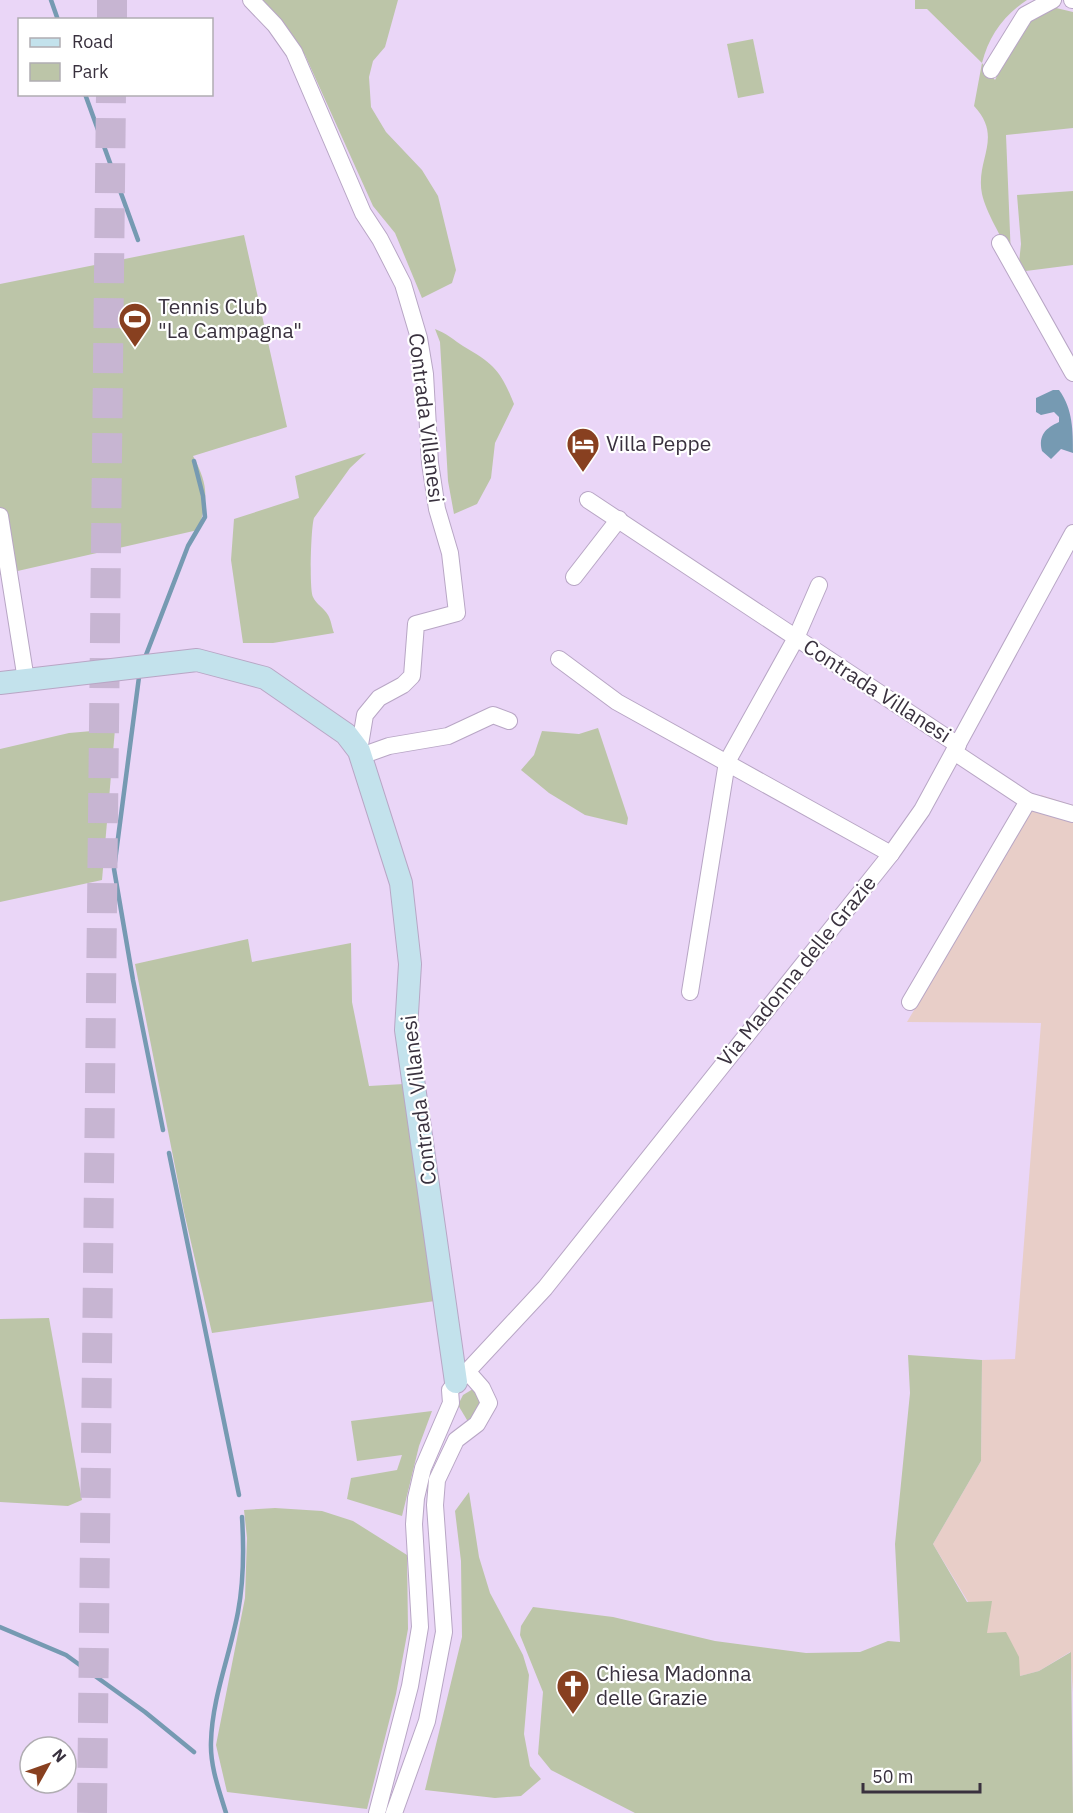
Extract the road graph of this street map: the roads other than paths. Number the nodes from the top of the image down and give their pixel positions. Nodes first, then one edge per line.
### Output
1 (251, 0) edge
2 (1053, 0) edge
3 (991, 70) dead end
4 (1000, 243) dead end
5 (1073, 373) edge
6 (588, 500) dead end
7 (0, 516) edge
8 (619, 519) junction
9 (1073, 533) edge
10 (574, 577) dead end
11 (819, 585) dead end
12 (796, 638) junction
13 (559, 659) dead end
14 (26, 680) junction
15 (0, 683) edge
16 (509, 721) dead end
17 (956, 748) junction
18 (360, 753) junction
19 (727, 762) junction
20 (1028, 801) junction
21 (1073, 814) edge
22 (891, 854) junction
23 (690, 992) dead end
24 (910, 1002) dead end
25 (458, 1386) junction
26 (468, 1428) junction
27 (377, 1813) edge
28 (394, 1813) edge

1 - 18 street, Contrada Villanesi
2 - 3 street
4 - 5 street
6 - 8 street, Contrada Villanesi
7 - 14 street
8 - 10 street
8 - 12 street, Contrada Villanesi
9 - 17 street, Via Madonna delle Grazie
11 - 12 street, Contrada Villanesi
12 - 17 street, Contrada Villanesi
12 - 19 street, Contrada Villanesi
13 - 19 street
14 - 15 street, Contrada Villanesi
14 - 18 street, Contrada Villanesi
16 - 18 street
17 - 20 street, Contrada Villanesi
17 - 22 street, Via Madonna delle Grazie
18 - 25 street, Contrada Villanesi
19 - 22 street
19 - 23 street, Contrada Villanesi
20 - 21 street, Contrada Villanesi
20 - 24 street
22 - 25 street, Via Madonna delle Grazie
25 - 26 street
25 - 26 street
25 - 27 street, Via Madonna delle Grazie
26 - 28 street

